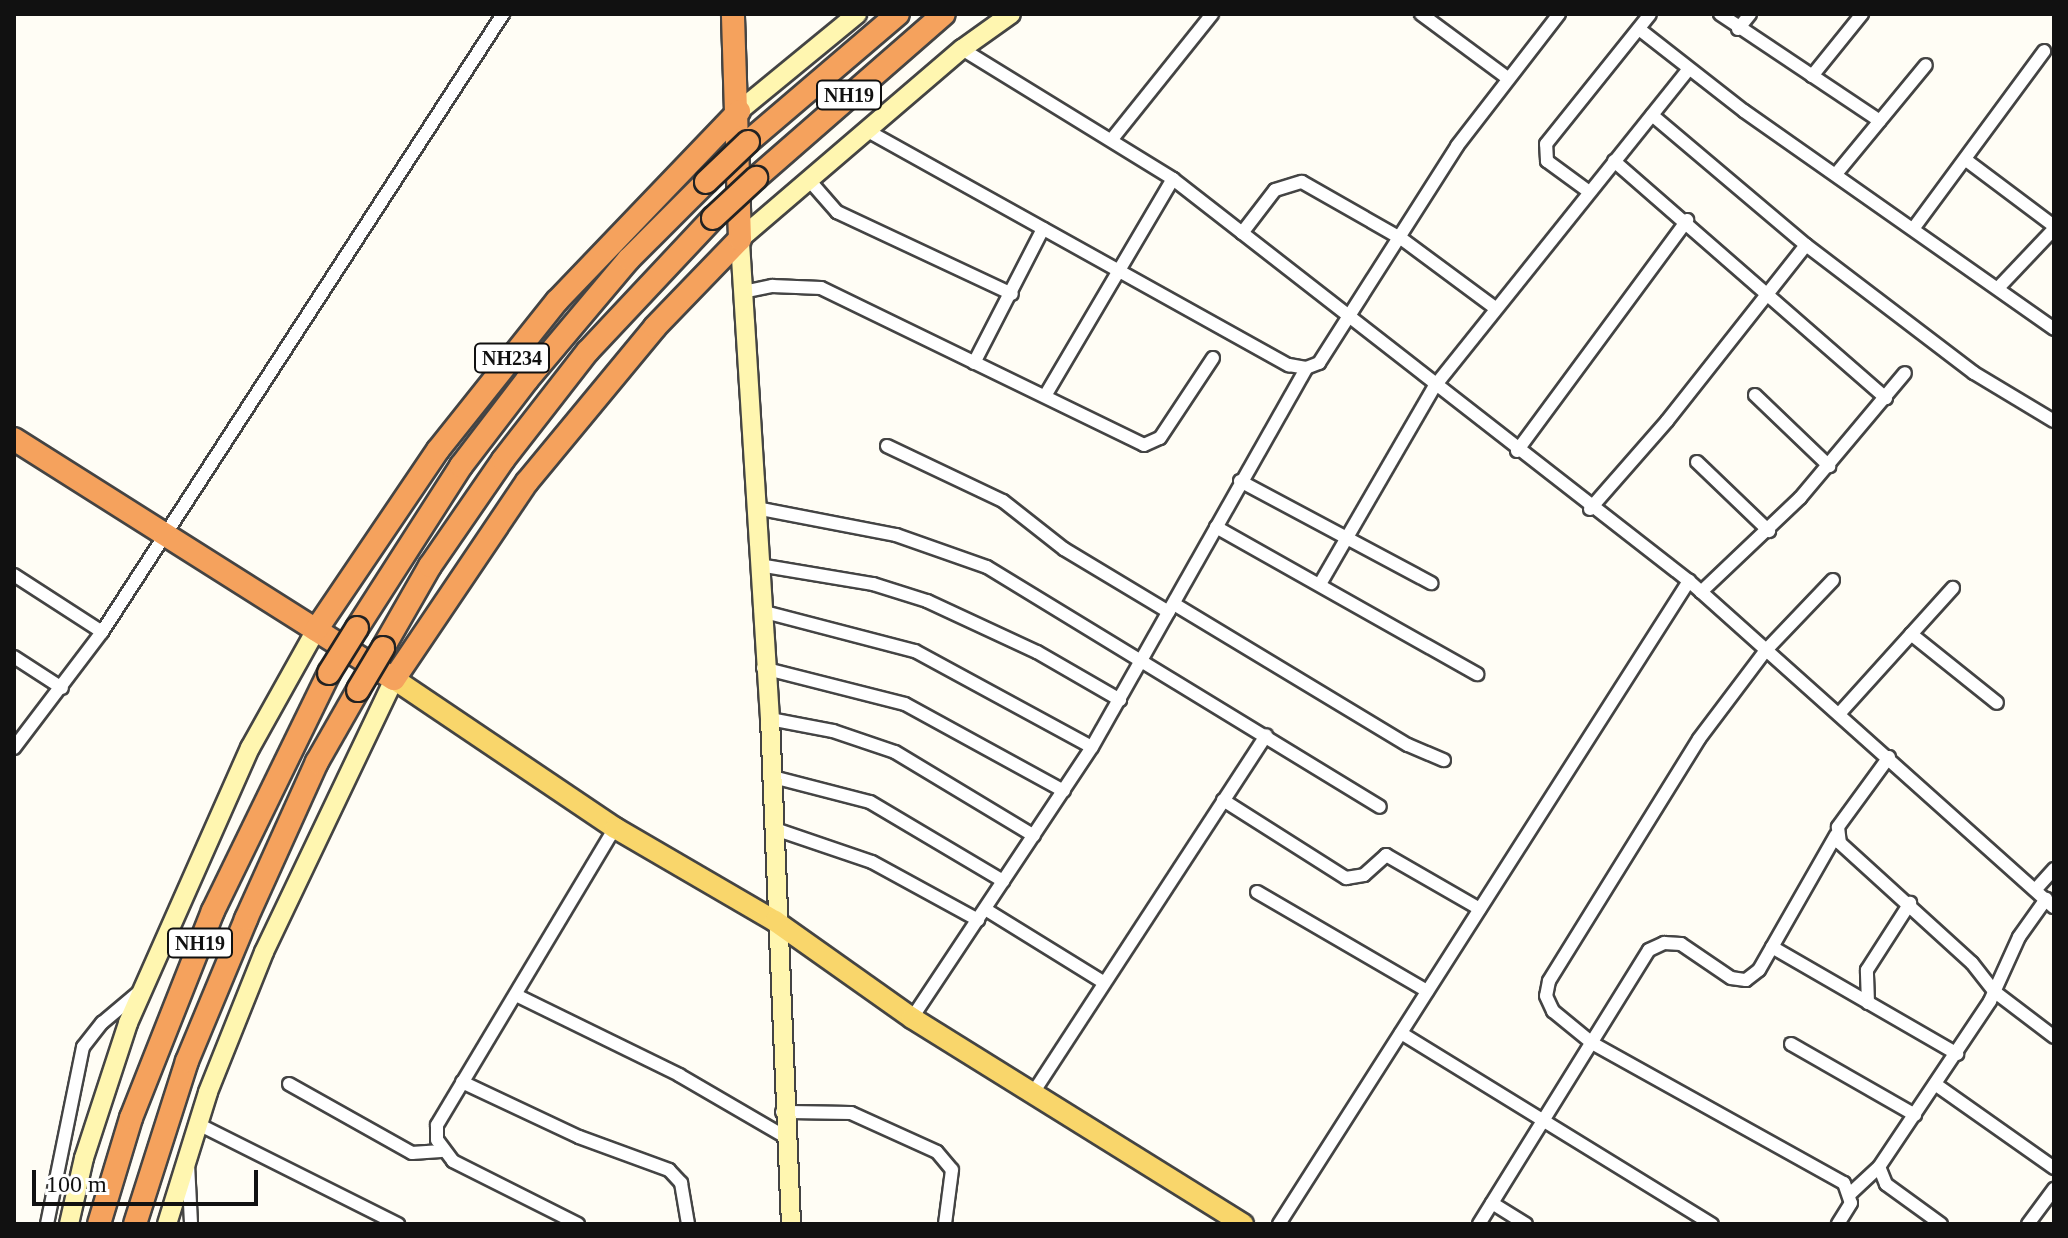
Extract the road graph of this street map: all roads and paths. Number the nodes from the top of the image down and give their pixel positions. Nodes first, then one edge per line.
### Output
1 (503, 14) edge
2 (733, 14) edge
3 (857, 14) edge
4 (898, 14) edge
5 (944, 14) edge
6 (1011, 14) edge
7 (1212, 14) edge
8 (1421, 14) edge
9 (1559, 14) edge
10 (1650, 14) edge
11 (1720, 14) edge
12 (1750, 14) edge
13 (1862, 14) edge
14 (1639, 29) junction
15 (1738, 29) junction
16 (962, 49) junction
17 (2044, 51) dead end
18 (1926, 65) dead end
19 (1688, 70) junction
20 (1812, 76) junction
21 (1506, 77) junction
22 (739, 111) junction
23 (1652, 115) junction
24 (1880, 121) junction
25 (866, 130) junction
26 (1112, 139) junction
27 (1966, 160) junction
28 (1614, 161) junction
29 (1836, 174) junction
30 (1173, 179) junction
31 (809, 180) junction
32 (1588, 191) junction
33 (1687, 220) junction
34 (2054, 228) edge
35 (1043, 229) junction
36 (1913, 229) junction
37 (1242, 233) junction
38 (740, 239) junction
39 (1402, 239) junction
40 (1806, 245) junction
41 (1118, 266) junction
42 (1999, 287) junction
43 (1767, 290) junction
44 (743, 292) junction
45 (1012, 294) junction
46 (1494, 307) junction
47 (1348, 320) junction
48 (2054, 329) edge
49 (1213, 358) dead end
50 (974, 363) junction
51 (1306, 368) junction
52 (1905, 373) dead end
53 (1434, 387) junction
54 (1755, 395) dead end
55 (1045, 396) junction
56 (1886, 398) junction
57 (2054, 421) edge
58 (14, 439) edge
59 (887, 446) dead end
60 (1517, 451) junction
61 (1697, 462) dead end
62 (1829, 466) junction
63 (1240, 481) junction
64 (756, 508) junction
65 (1590, 509) junction
66 (1216, 527) junction
67 (1769, 531) junction
68 (164, 536) junction
69 (1346, 539) junction
70 (759, 565) junction
71 (14, 575) edge
72 (1833, 580) dead end
73 (1689, 581) junction
74 (1431, 583) dead end
75 (1320, 584) junction
76 (1953, 588) dead end
77 (1701, 592) junction
78 (1171, 608) junction
79 (761, 611) junction
80 (316, 630) junction
81 (102, 632) junction
82 (1911, 634) junction
83 (1766, 650) junction
84 (14, 657) edge
85 (1141, 661) junction
86 (763, 668) junction
87 (1477, 674) dead end
88 (394, 679) junction
89 (62, 688) junction
90 (1120, 700) junction
91 (1997, 703) dead end
92 (1839, 714) junction
93 (770, 719) junction
94 (1266, 735) junction
95 (1092, 747) junction
96 (14, 748) edge
97 (1889, 757) junction
98 (1444, 760) dead end
99 (773, 777) junction
100 (1064, 791) junction
101 (1223, 800) junction
102 (1380, 807) dead end
103 (615, 828) junction
104 (775, 829) junction
105 (1836, 835) junction
106 (1034, 836) junction
107 (2054, 869) edge
108 (1003, 881) junction
109 (2036, 889) junction
110 (1257, 892) dead end
111 (1910, 903) junction
112 (2050, 903) edge
113 (1480, 909) junction
114 (982, 915) junction
115 (775, 921) junction
116 (1772, 947) junction
117 (1103, 982) junction
118 (144, 988) junction
119 (1427, 991) junction
120 (1995, 992) junction
121 (516, 995) junction
122 (1868, 1003) junction
123 (912, 1018) junction
124 (1401, 1033) junction
125 (2054, 1037) edge
126 (1592, 1043) junction
127 (1791, 1044) dead end
128 (1957, 1054) junction
129 (462, 1082) junction
130 (289, 1084) dead end
131 (1935, 1084) junction
132 (1033, 1093) junction
133 (782, 1112) junction
134 (1915, 1115) junction
135 (1542, 1122) junction
136 (198, 1124) junction
137 (784, 1136) junction
138 (441, 1151) junction
139 (187, 1159) junction
140 (1879, 1167) junction
141 (2054, 1168) edge
142 (2054, 1189) edge
143 (1851, 1193) junction
144 (1492, 1203) junction
145 (1234, 1222) edge
146 (47, 1224) edge
147 (69, 1224) edge
148 (99, 1224) edge
149 (135, 1224) edge
150 (167, 1224) edge
151 (191, 1224) edge
152 (398, 1224) edge
153 (578, 1224) edge
154 (688, 1224) edge
155 (791, 1224) edge
156 (945, 1224) edge
157 (1279, 1224) edge
158 (1479, 1224) edge
159 (1526, 1224) edge
160 (1712, 1224) edge
161 (1838, 1224) edge
162 (1941, 1224) edge
163 (2028, 1224) edge

1 - 68 street
2 - 22 highway
3 - 22 main road
4 - 148 highway, NH19, bridge
5 - 149 highway, NH19, bridge
6 - 16 main road
7 - 26 street
8 - 21 street
9 - 21 street
10 - 14 street
11 - 15 street
12 - 15 street
13 - 20 street
14 - 19 street
14 - 32 street
15 - 20 street
16 - 25 main road
16 - 26 street
17 - 27 street
18 - 24 street
19 - 23 street
19 - 29 street
20 - 24 street
21 - 39 street
22 - 38 highway
22 - 80 highway, NH234
23 - 28 street
23 - 40 street
24 - 29 street
25 - 31 main road
25 - 35 street
26 - 30 street
27 - 34 street
27 - 36 street
28 - 32 street
28 - 33 street
29 - 36 street
30 - 37 street
30 - 41 street
31 - 38 main road
31 - 45 street
32 - 46 street
33 - 43 street
33 - 60 street
34 - 42 street
35 - 41 street
35 - 45 street
36 - 42 street
37 - 39 street
37 - 47 street
38 - 44 main road
38 - 88 highway
39 - 46 street
39 - 47 street
40 - 43 street
40 - 57 street
41 - 51 street
41 - 55 street
42 - 48 street
43 - 56 street
43 - 65 street
44 - 50 street
44 - 64 main road
45 - 50 street
46 - 53 street
47 - 51 street
47 - 53 street
49 - 55 street
50 - 55 street
51 - 63 street
52 - 56 street
53 - 60 street
53 - 69 street
54 - 62 street
56 - 62 street
58 - 68 highway
59 - 78 street
60 - 65 street
61 - 67 street
62 - 67 street
63 - 66 street
63 - 69 street
64 - 70 main road
64 - 85 street
65 - 73 street
66 - 75 street
66 - 78 street
67 - 77 street
68 - 80 highway
68 - 81 street
69 - 74 street
69 - 75 street
70 - 79 main road
70 - 90 street
71 - 81 street
72 - 83 street
73 - 77 street
73 - 113 street
75 - 87 street
76 - 82 street
77 - 83 street
78 - 85 street
78 - 98 street
79 - 86 main road
79 - 95 street
80 - 88 highway
80 - 118 main road
81 - 89 street
82 - 91 street
82 - 92 street
83 - 92 street
83 - 126 street
84 - 89 street
85 - 90 street
85 - 94 street
86 - 93 main road
86 - 100 street
88 - 103 main road
88 - 136 main road
89 - 96 street
90 - 95 street
92 - 97 street
93 - 99 main road
93 - 106 street
94 - 101 street
94 - 102 street
95 - 100 street
97 - 105 street
97 - 109 street
99 - 104 main road
99 - 108 street
100 - 106 street
101 - 113 street
101 - 117 street
103 - 115 main road
103 - 121 street
104 - 114 street
104 - 115 main road
105 - 111 street
105 - 116 street
106 - 108 street
107 - 109 street
108 - 114 street
109 - 112 street
110 - 119 street
111 - 120 street
111 - 122 street
112 - 120 street
113 - 119 street
114 - 117 street
114 - 123 street
115 - 123 main road
115 - 133 main road
116 - 122 street
116 - 126 street
117 - 132 street
118 - 146 street
118 - 147 main road
119 - 124 street
120 - 125 street
120 - 128 street
121 - 129 street
121 - 137 street
122 - 128 street
123 - 132 main road
124 - 135 street
124 - 157 street
126 - 135 street
126 - 143 street
127 - 134 street
128 - 131 street
129 - 138 street
129 - 154 street
130 - 138 street
131 - 134 street
131 - 141 street
132 - 145 main road
133 - 137 main road
133 - 156 street
134 - 140 street
135 - 144 street
135 - 160 street
136 - 139 main road
136 - 152 street
137 - 155 main road
138 - 153 street
139 - 150 main road
139 - 151 street
140 - 143 street
140 - 162 street
142 - 163 street
143 - 161 street
144 - 158 street
144 - 159 street

